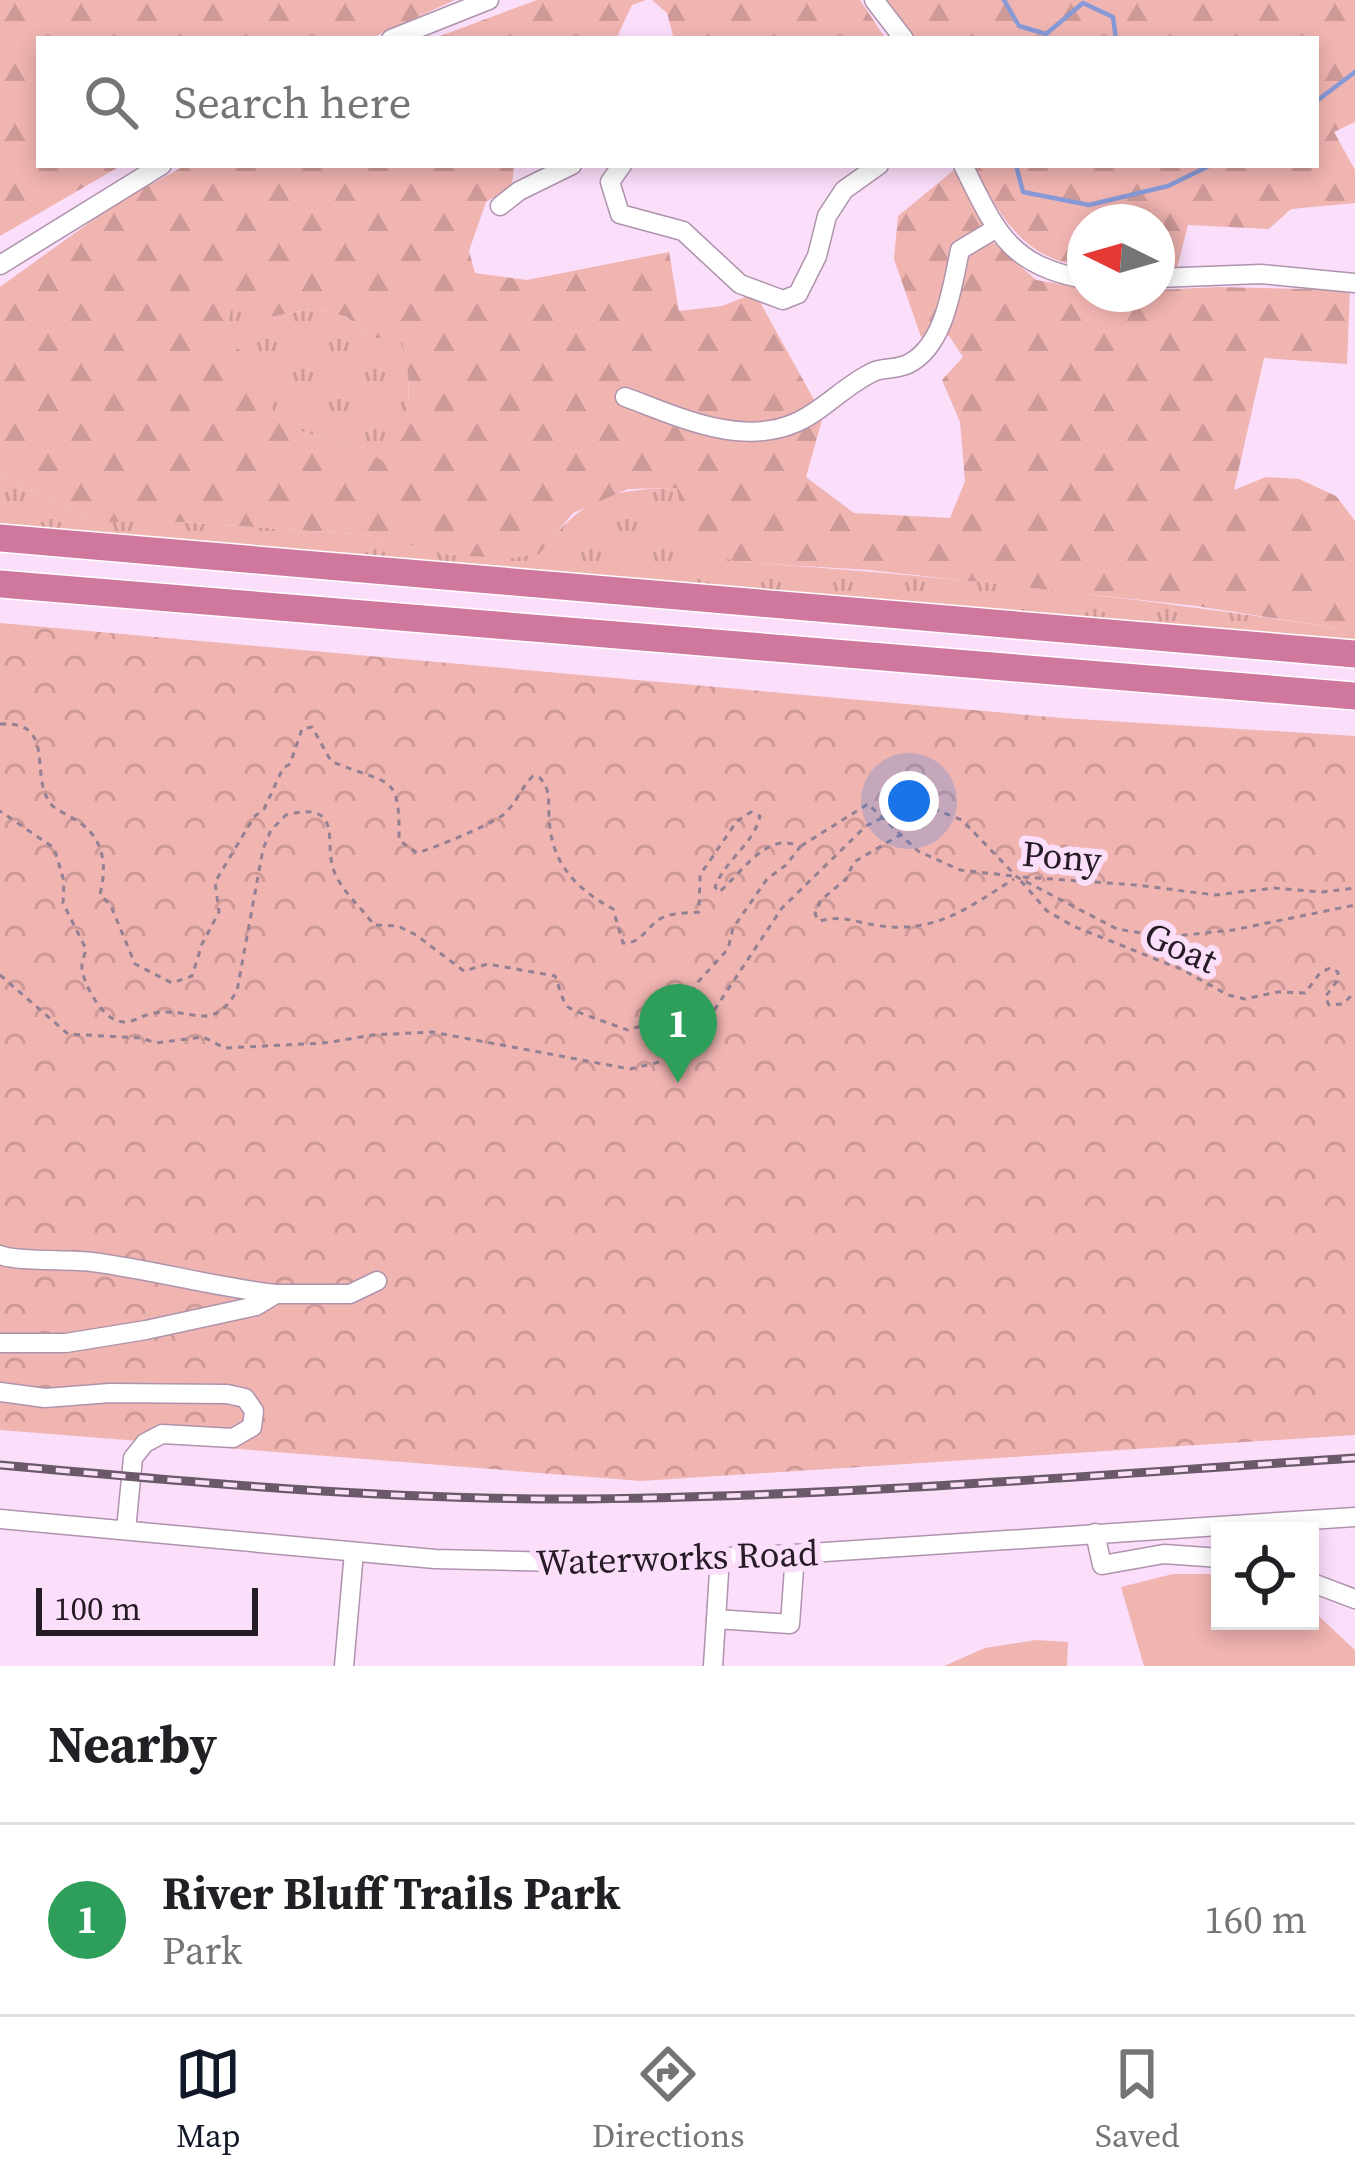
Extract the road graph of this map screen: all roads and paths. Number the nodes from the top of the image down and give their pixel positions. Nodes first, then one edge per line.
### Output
1 (489, 0) edge
2 (874, 0) edge
3 (399, 36) edge
4 (902, 36) edge
5 (157, 168) edge
6 (566, 168) edge
7 (620, 168) edge
8 (875, 168) edge
9 (964, 168) edge
10 (500, 206) dead end
11 (995, 229) junction
12 (0, 265) edge
13 (1067, 276) edge
14 (1175, 277) edge
15 (1355, 283) edge
16 (625, 397) dead end
17 (0, 538) edge
18 (0, 584) edge
19 (1355, 654) edge
20 (1355, 696) edge
21 (0, 724) edge
22 (0, 811) edge
23 (881, 815) junction
24 (902, 834) junction
25 (800, 848) junction
26 (1017, 877) junction
27 (1355, 888) edge
28 (1355, 905) edge
29 (0, 976) edge
30 (1355, 992) edge
31 (0, 1255) edge
32 (376, 1281) dead end
33 (276, 1294) junction
34 (0, 1343) edge
35 (0, 1392) edge
36 (1355, 1517) edge
37 (0, 1519) edge
38 (126, 1530) junction
39 (1095, 1532) junction
40 (355, 1552) junction
41 (795, 1554) junction
42 (720, 1557) junction
43 (1211, 1557) edge
44 (1319, 1585) edge
45 (1355, 1599) edge
46 (716, 1618) junction
47 (344, 1666) edge
48 (713, 1666) edge

1 - 3 street
2 - 4 street
5 - 12 street
6 - 10 street
7 - 8 street
9 - 11 street
11 - 13 street
11 - 16 street
14 - 15 street
17 - 19 highway
18 - 20 highway
21 - 25 path
22 - 25 path
23 - 24 path, Pony
23 - 25 path
23 - 26 path
23 - 29 path
24 - 26 path, Pony
24 - 26 path
26 - 27 path, Pony
26 - 28 path
26 - 30 path, Goat
31 - 33 street
32 - 33 street
33 - 34 street
35 - 38 street
36 - 39 street, Waterworks Road
37 - 38 street, Waterworks Road
38 - 40 street, Waterworks Road
39 - 41 street, Waterworks Road
39 - 43 street
40 - 42 street, Waterworks Road
40 - 47 street
41 - 42 street, Waterworks Road
41 - 46 street
42 - 46 street
44 - 45 street
46 - 48 street

